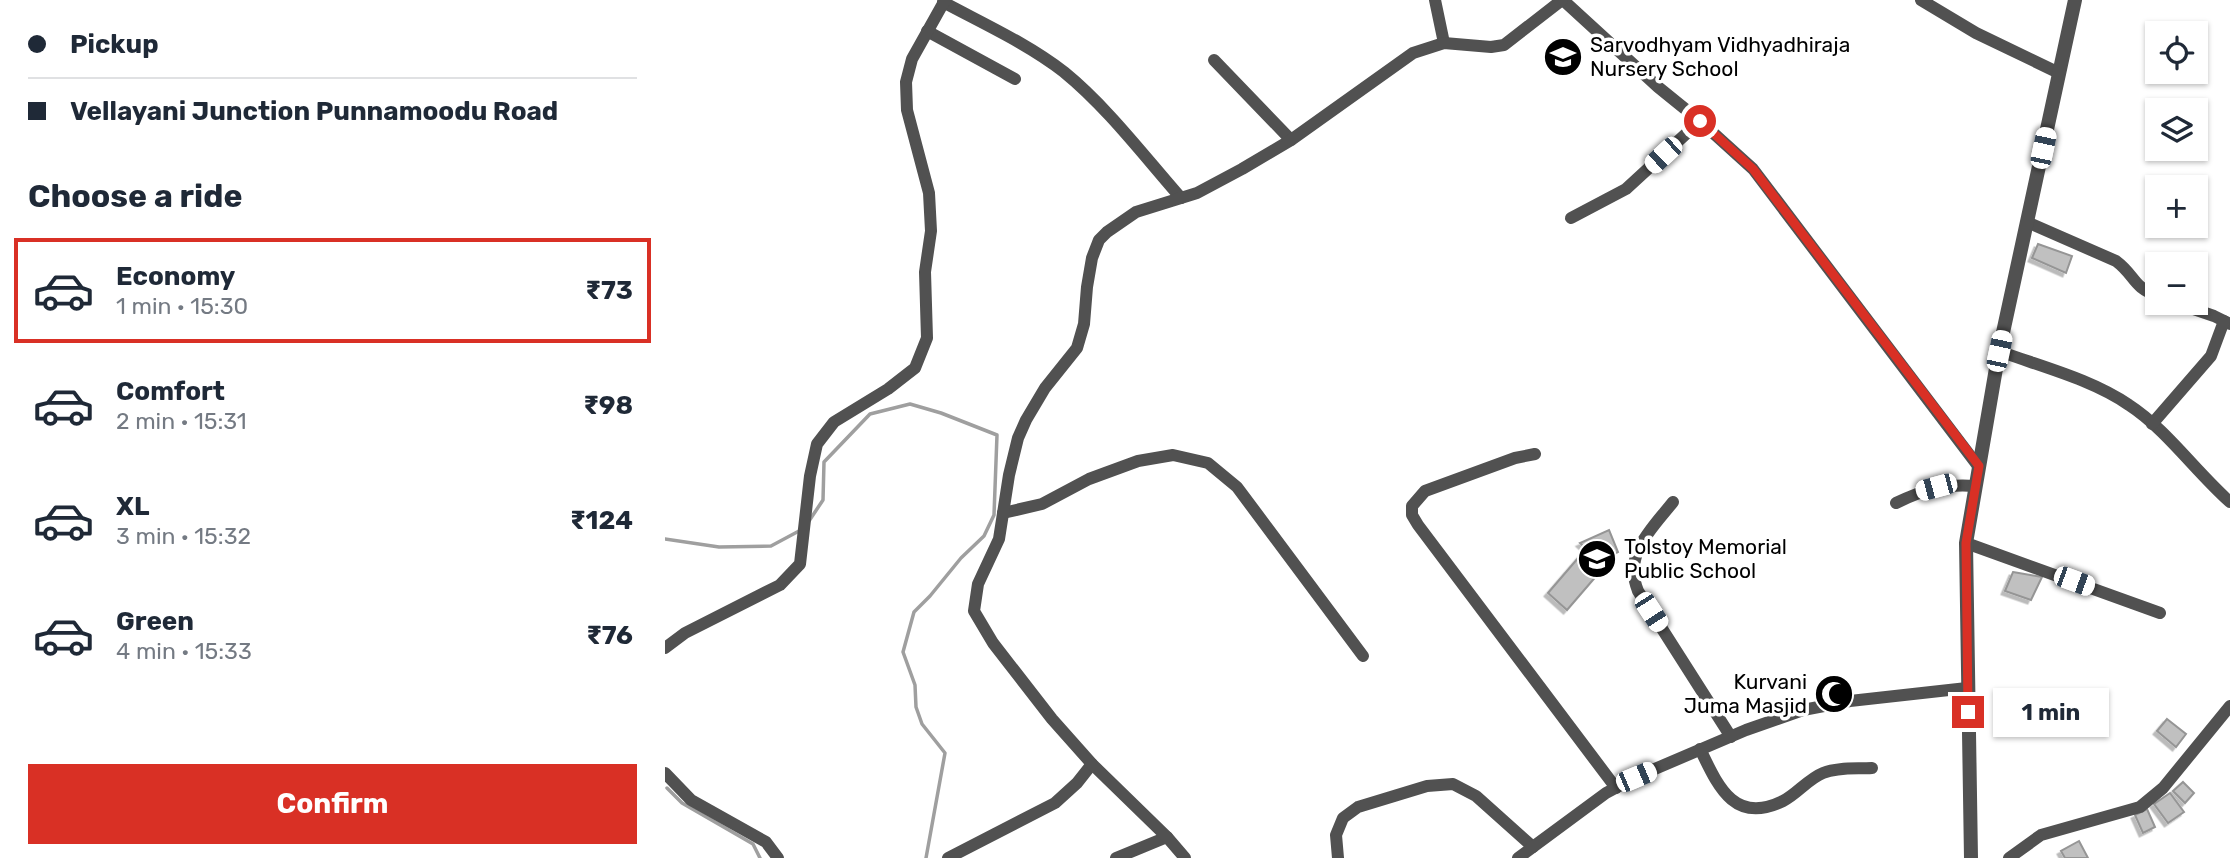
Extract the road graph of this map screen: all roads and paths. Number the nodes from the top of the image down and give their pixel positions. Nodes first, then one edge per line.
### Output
1 (1435, 0) edge
2 (1562, 0) edge
3 (1921, 0) edge
4 (2075, 0) edge
5 (944, 1) edge
6 (927, 31) junction
7 (1444, 43) junction
8 (1214, 60) dead end
9 (2059, 73) junction
10 (1015, 79) dead end
11 (1700, 121) junction
12 (1291, 140) junction
13 (1181, 198) junction
14 (1571, 218) dead end
15 (2027, 222) junction
16 (2145, 292) edge
17 (2208, 315) edge
18 (2227, 322) edge
19 (1999, 351) junction
20 (2153, 424) junction
21 (1535, 454) dead end
22 (1979, 466) junction
23 (1975, 486) junction
24 (1673, 502) dead end
25 (2230, 502) edge
26 (1896, 503) dead end
27 (1003, 513) junction
28 (1966, 543) junction
29 (2160, 613) dead end
30 (665, 648) edge
31 (1363, 656) dead end
32 (1967, 688) junction
33 (2230, 706) edge
34 (1731, 737) junction
35 (1700, 750) junction
36 (1093, 764) junction
37 (1872, 768) dead end
38 (665, 773) edge
39 (1616, 788) junction
40 (1167, 837) junction
41 (1533, 847) junction
42 (778, 858) edge
43 (949, 858) edge
44 (1116, 858) edge
45 (1185, 858) edge
46 (1338, 858) edge
47 (1518, 858) edge
48 (1971, 858) edge
49 (2009, 858) edge

1 - 7 street
2 - 7 street
2 - 11 street
3 - 9 street
4 - 9 street
5 - 6 street
5 - 13 street
6 - 10 street
6 - 30 street
7 - 12 street
8 - 12 street
9 - 15 street
11 - 14 street
11 - 22 street
12 - 13 street
13 - 27 street
15 - 16 street
15 - 19 street
17 - 18 street
18 - 20 street
19 - 20 street
19 - 22 street
20 - 25 street
21 - 39 street
22 - 23 street
23 - 26 street
23 - 28 street
24 - 34 street
27 - 31 street
27 - 36 street
28 - 29 street
28 - 32 street
32 - 34 street
32 - 48 street
33 - 49 street
34 - 35 street
35 - 37 street
35 - 39 street
36 - 40 street
36 - 43 street
38 - 42 street
39 - 41 street
40 - 44 street
40 - 45 street
41 - 46 street
41 - 47 street

